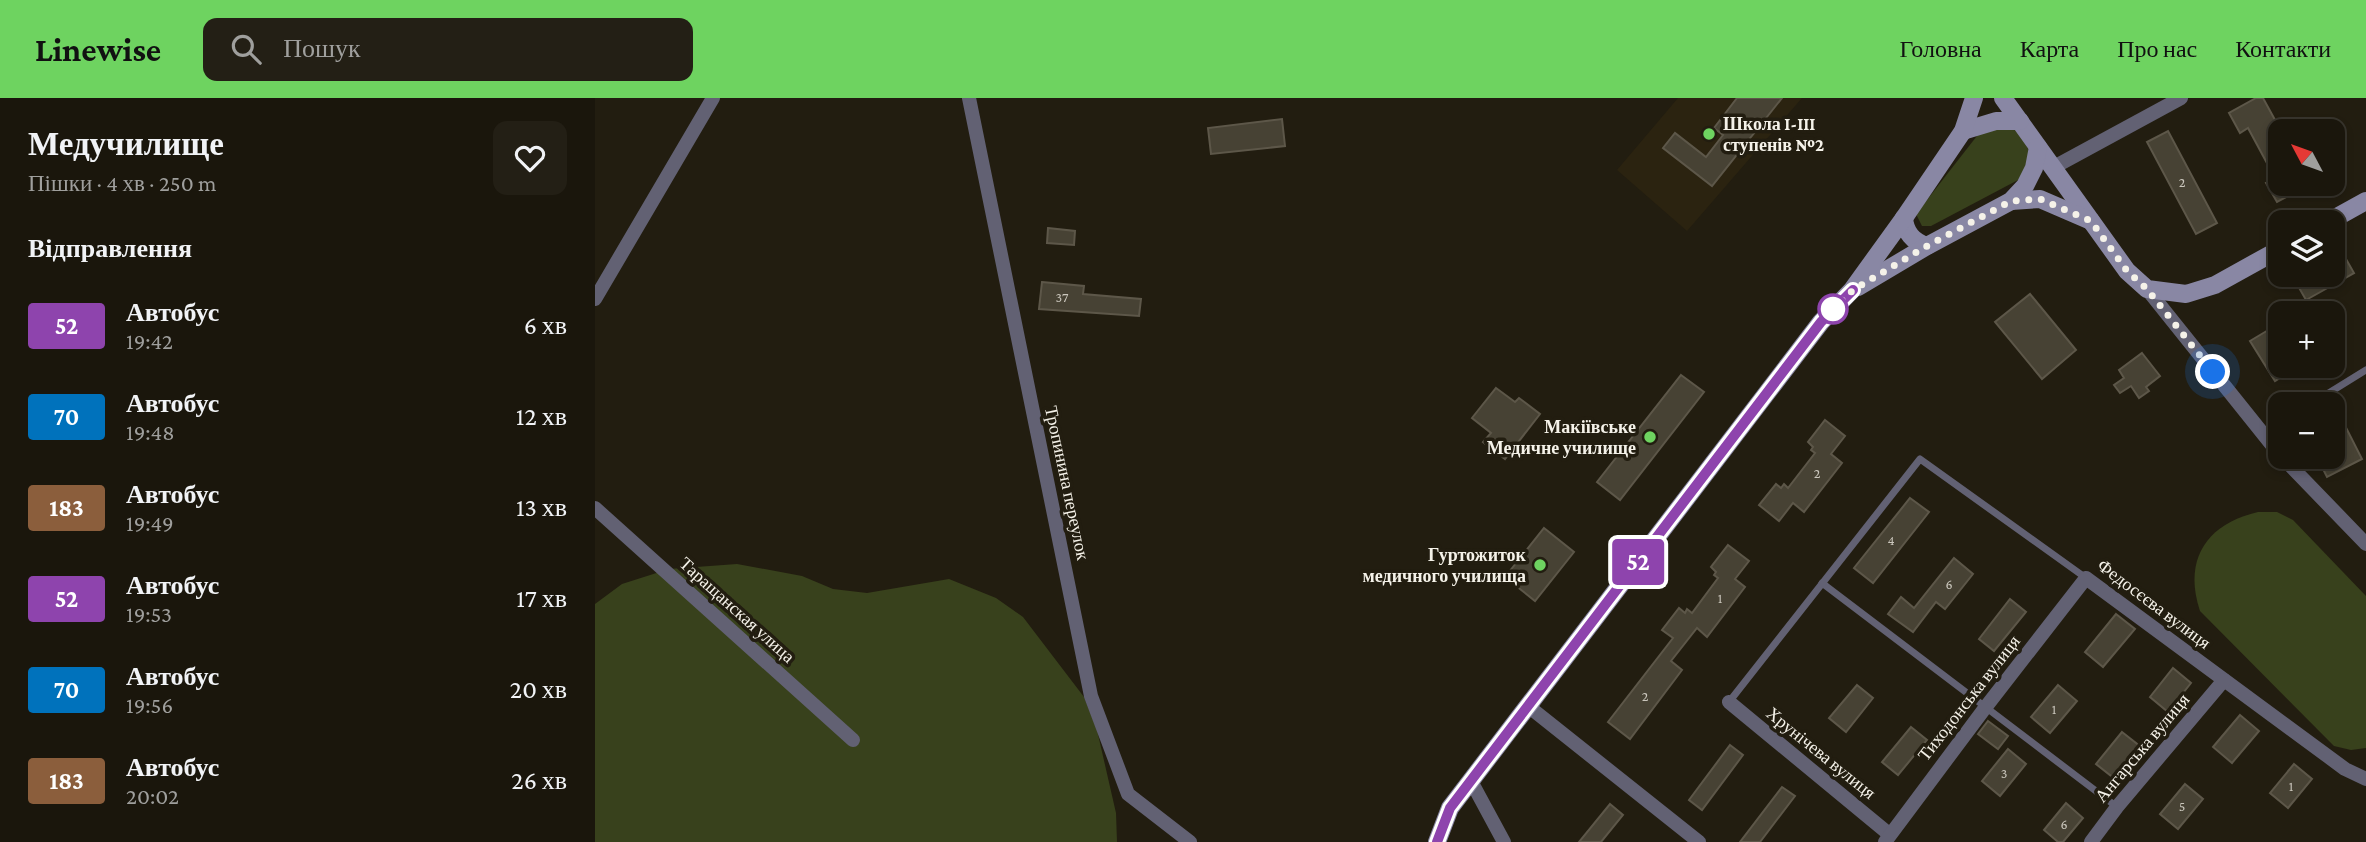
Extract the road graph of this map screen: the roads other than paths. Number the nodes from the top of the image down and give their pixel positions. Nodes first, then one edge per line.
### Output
1 (713, 98) edge
2 (969, 98) edge
3 (1974, 98) edge
4 (2003, 98) edge
5 (2181, 98) edge
6 (2020, 121) junction
7 (1963, 131) junction
8 (2038, 147) junction
9 (2054, 167) junction
10 (2011, 201) junction
11 (2366, 201) edge
12 (2345, 213) edge
13 (1904, 218) junction
14 (2091, 221) junction
15 (1927, 246) junction
16 (2268, 256) edge
17 (2147, 289) junction
18 (1853, 290) junction
19 (595, 299) edge
20 (2366, 370) edge
21 (2330, 392) edge
22 (2268, 431) edge
23 (2262, 435) junction
24 (2268, 442) edge
25 (2294, 469) edge
26 (595, 508) edge
27 (2366, 544) edge
28 (2086, 578) junction
29 (1822, 583) junction
30 (2224, 680) junction
31 (1729, 702) joint
32 (1528, 706) junction
33 (1985, 708) junction
34 (853, 740) dead end
35 (2366, 779) edge
36 (1471, 781) junction
37 (2117, 807) junction
38 (1887, 838) edge
39 (1190, 842) edge
40 (1437, 842) edge
41 (1504, 842) edge
42 (1699, 842) edge
43 (2091, 842) edge

1 - 19 street
2 - 39 street, Тропинина переулок
3 - 7 main road
4 - 6 main road
5 - 9 street
6 - 7 main road
6 - 8 main road
7 - 13 main road
8 - 9 main road
8 - 10 main road
9 - 14 main road
10 - 14 main road
10 - 15 main road
11 - 12 main road
13 - 15 main road
13 - 18 main road
14 - 17 main road
15 - 18 main road
16 - 17 main road
17 - 23 street
18 - 32 main road
20 - 21 lane
22 - 23 lane
23 - 24 street
25 - 27 street
26 - 34 street, Таращанская улица
28 - 29 lane, Федосєєва вулиця
28 - 30 street, Федосєєва вулиця
28 - 33 street, Тиходонська вулиця
29 - 31 lane
29 - 33 lane
30 - 35 street, Федосєєва вулиця
30 - 37 street, Ангарська вулиця
31 - 38 street, Хрунічева вулиця
32 - 36 main road
32 - 42 street
33 - 37 lane
33 - 38 street, Тиходонська вулиця
36 - 40 main road
36 - 41 street
37 - 43 street, Ангарська вулиця

